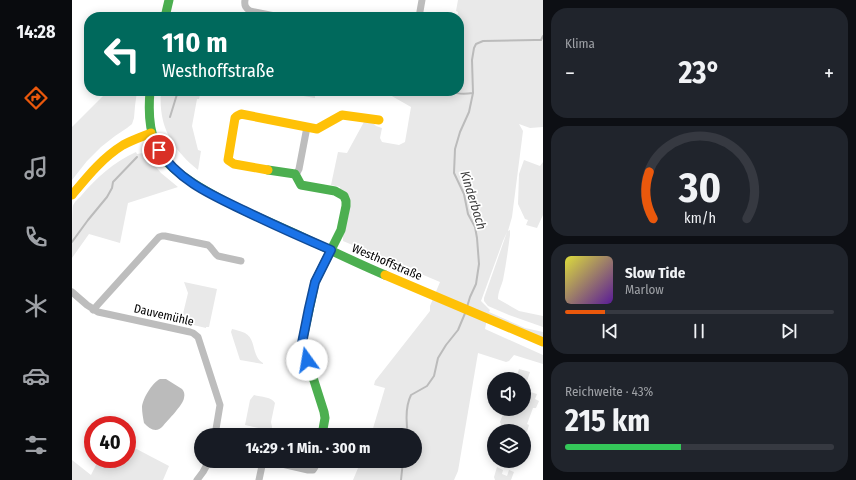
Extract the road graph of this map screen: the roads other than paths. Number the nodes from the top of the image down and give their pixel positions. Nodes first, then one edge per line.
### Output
1 (169, 0) edge
2 (245, 0) edge
3 (422, 0) edge
4 (166, 12) edge
5 (250, 12) edge
6 (420, 12) edge
7 (149, 96) edge
8 (379, 120) dead end
9 (307, 127) junction
10 (151, 133) junction
11 (295, 174) junction
12 (72, 195) edge
13 (331, 250) junction
14 (241, 261) dead end
15 (72, 292) edge
16 (93, 310) junction
17 (543, 342) edge
18 (216, 428) edge
19 (323, 428) edge
20 (205, 468) edge
21 (262, 468) edge
22 (299, 468) edge
23 (314, 468) edge
24 (197, 480) edge
25 (259, 480) edge

1 - 4 street
2 - 5 street
3 - 6 street
7 - 10 street, Westhoffstraße
8 - 9 street
9 - 11 street
9 - 11 street
10 - 12 street
10 - 13 street, Westhoffstraße
11 - 13 street
13 - 17 street, Westhoffstraße
13 - 19 street
14 - 16 street
15 - 16 street, Dauvemühle
16 - 18 street, Dauvemühle
20 - 24 street
21 - 25 street
22 - 23 street

